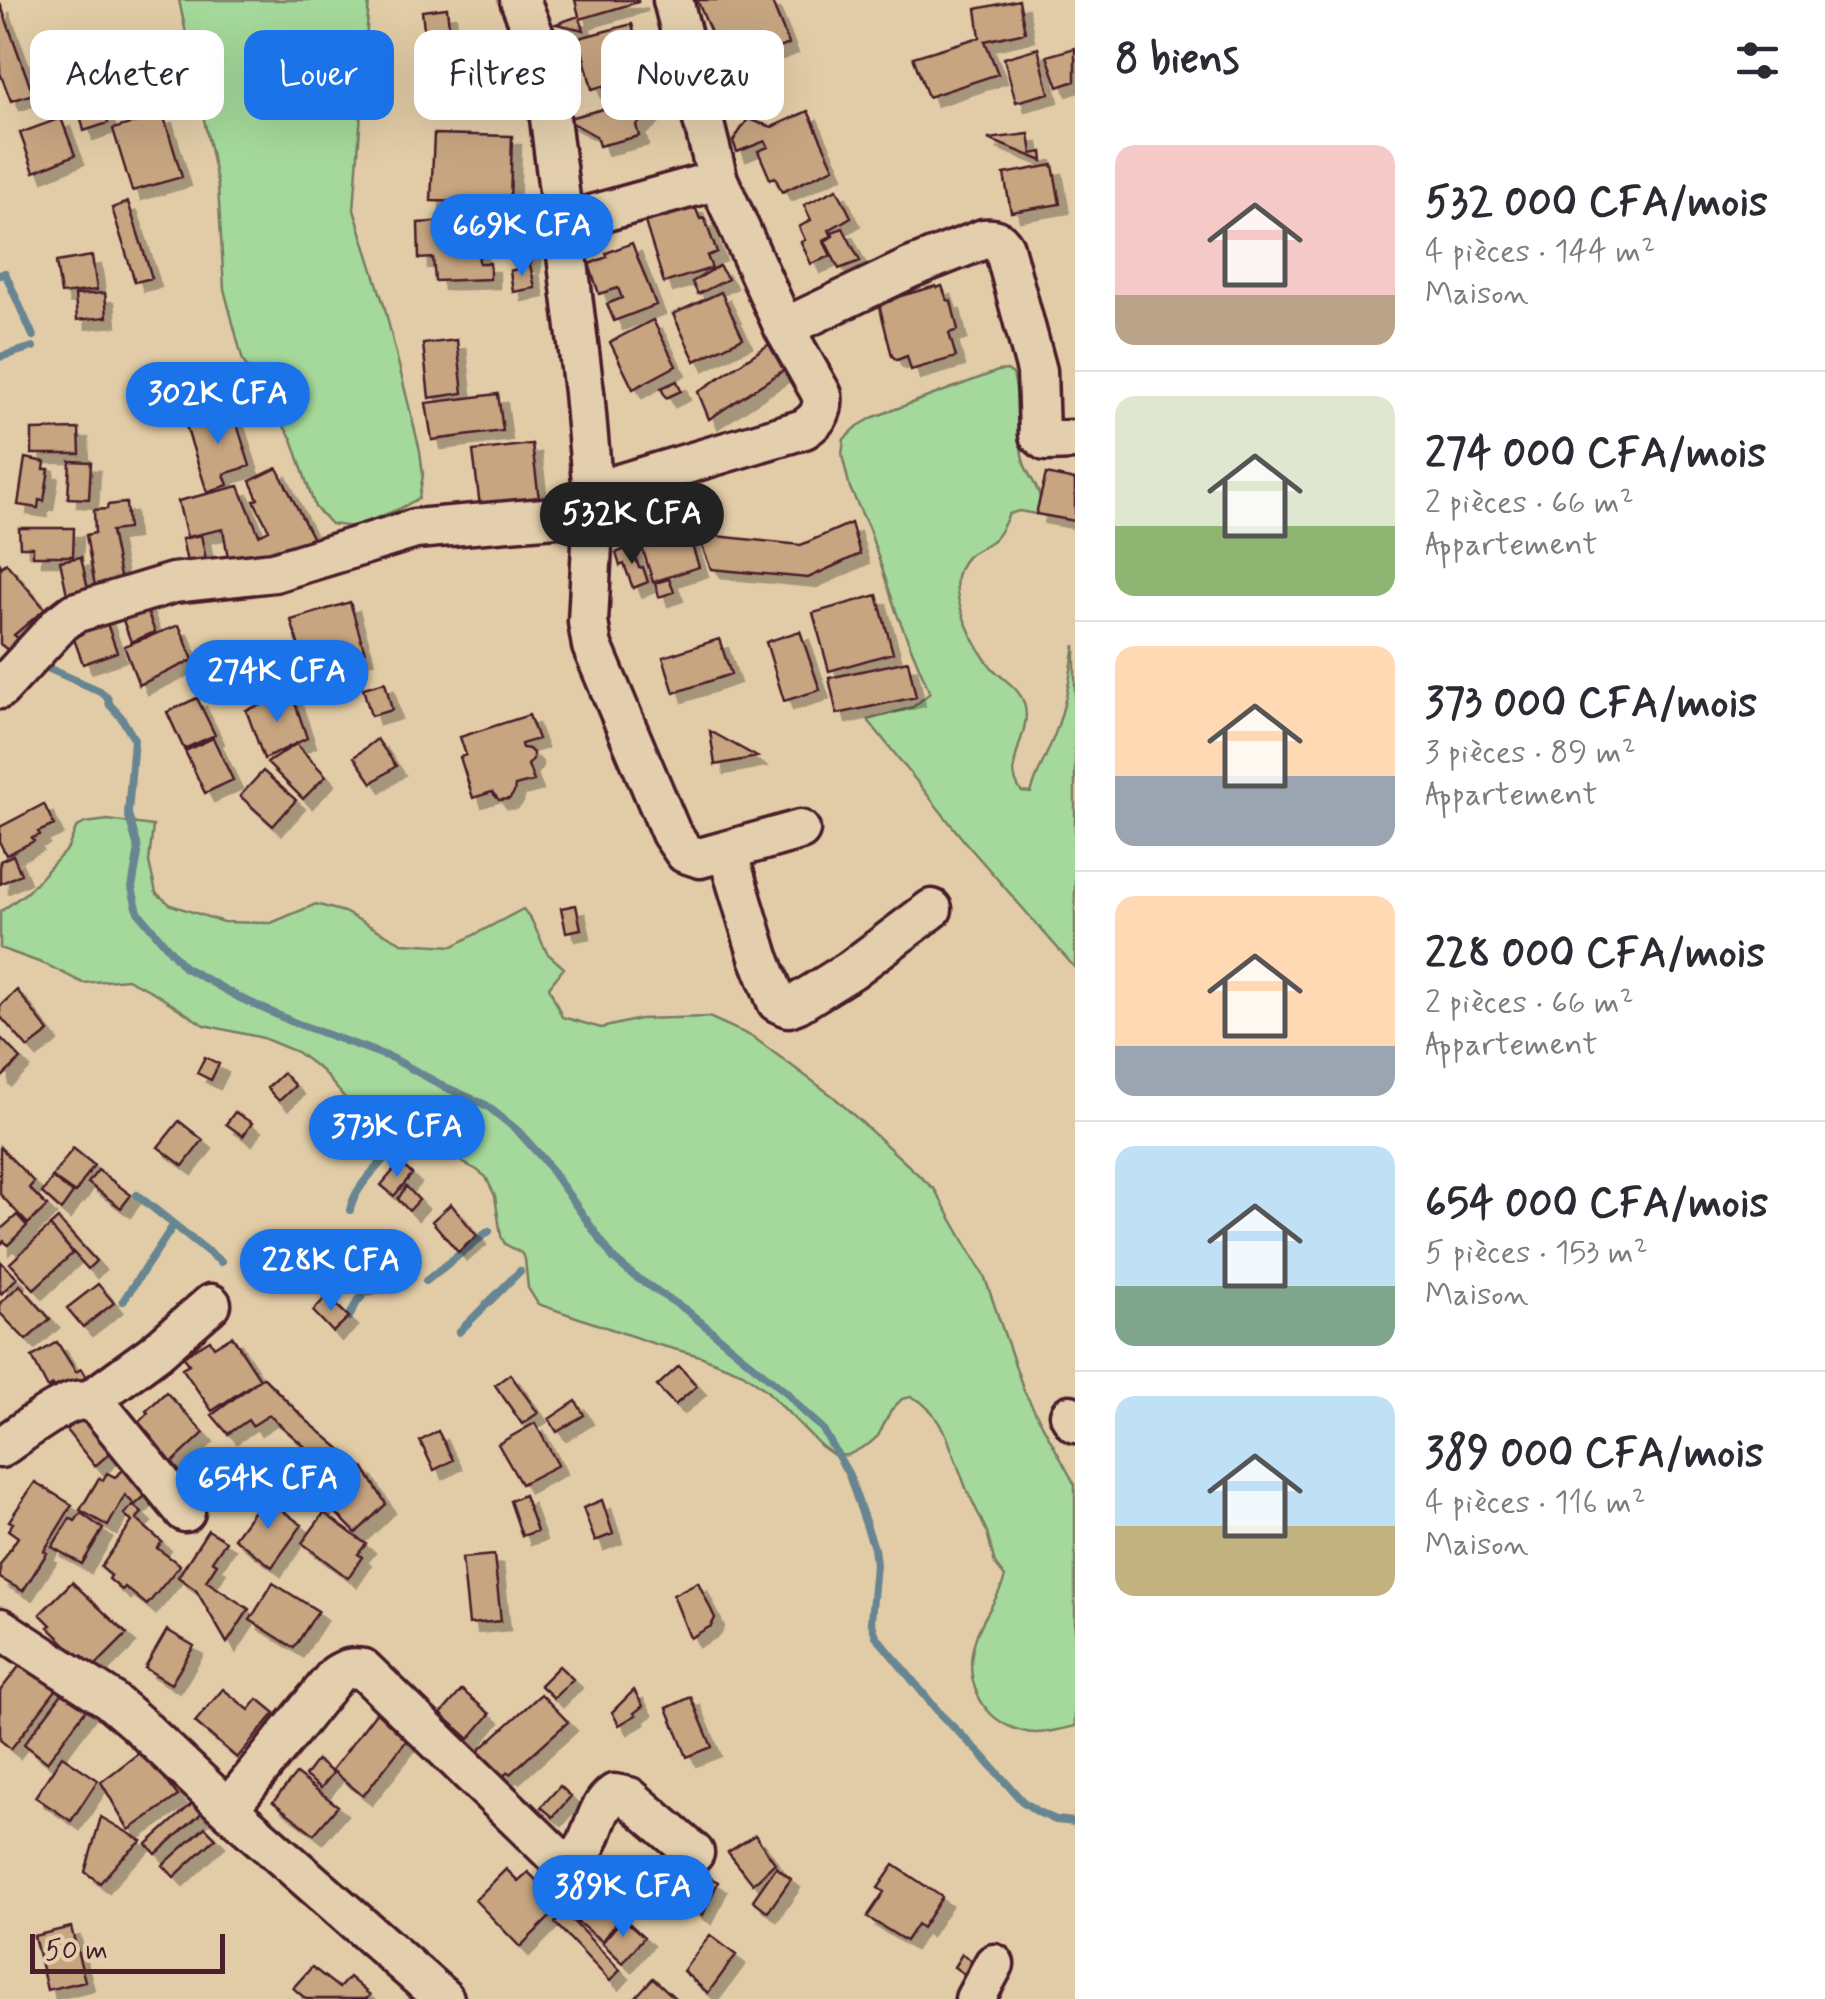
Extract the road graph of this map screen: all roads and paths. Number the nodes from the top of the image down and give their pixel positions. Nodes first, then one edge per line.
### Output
1 (520, 0) edge
2 (673, 0) edge
3 (718, 180) junction
4 (563, 223) junction
5 (784, 328) junction
6 (1075, 440) edge
7 (594, 505) junction
8 (3, 686) edge
9 (800, 830) dead end
10 (727, 851) junction
11 (932, 909) dead end
12 (211, 1304) dead end
13 (89, 1400) junction
14 (0, 1448) edge
15 (185, 1512) dead end
16 (0, 1628) edge
17 (228, 1809) junction
18 (694, 1853) dead end
19 (994, 1964) dead end
20 (444, 1999) edge
21 (974, 1999) edge

1 - 4 street
2 - 3 street
3 - 4 street
3 - 5 street
4 - 7 street
5 - 6 street
5 - 7 street
7 - 8 street
7 - 10 street
9 - 10 street
10 - 11 street
12 - 13 street
13 - 14 street
13 - 15 street
16 - 17 street
17 - 18 street
17 - 20 street
19 - 21 street

